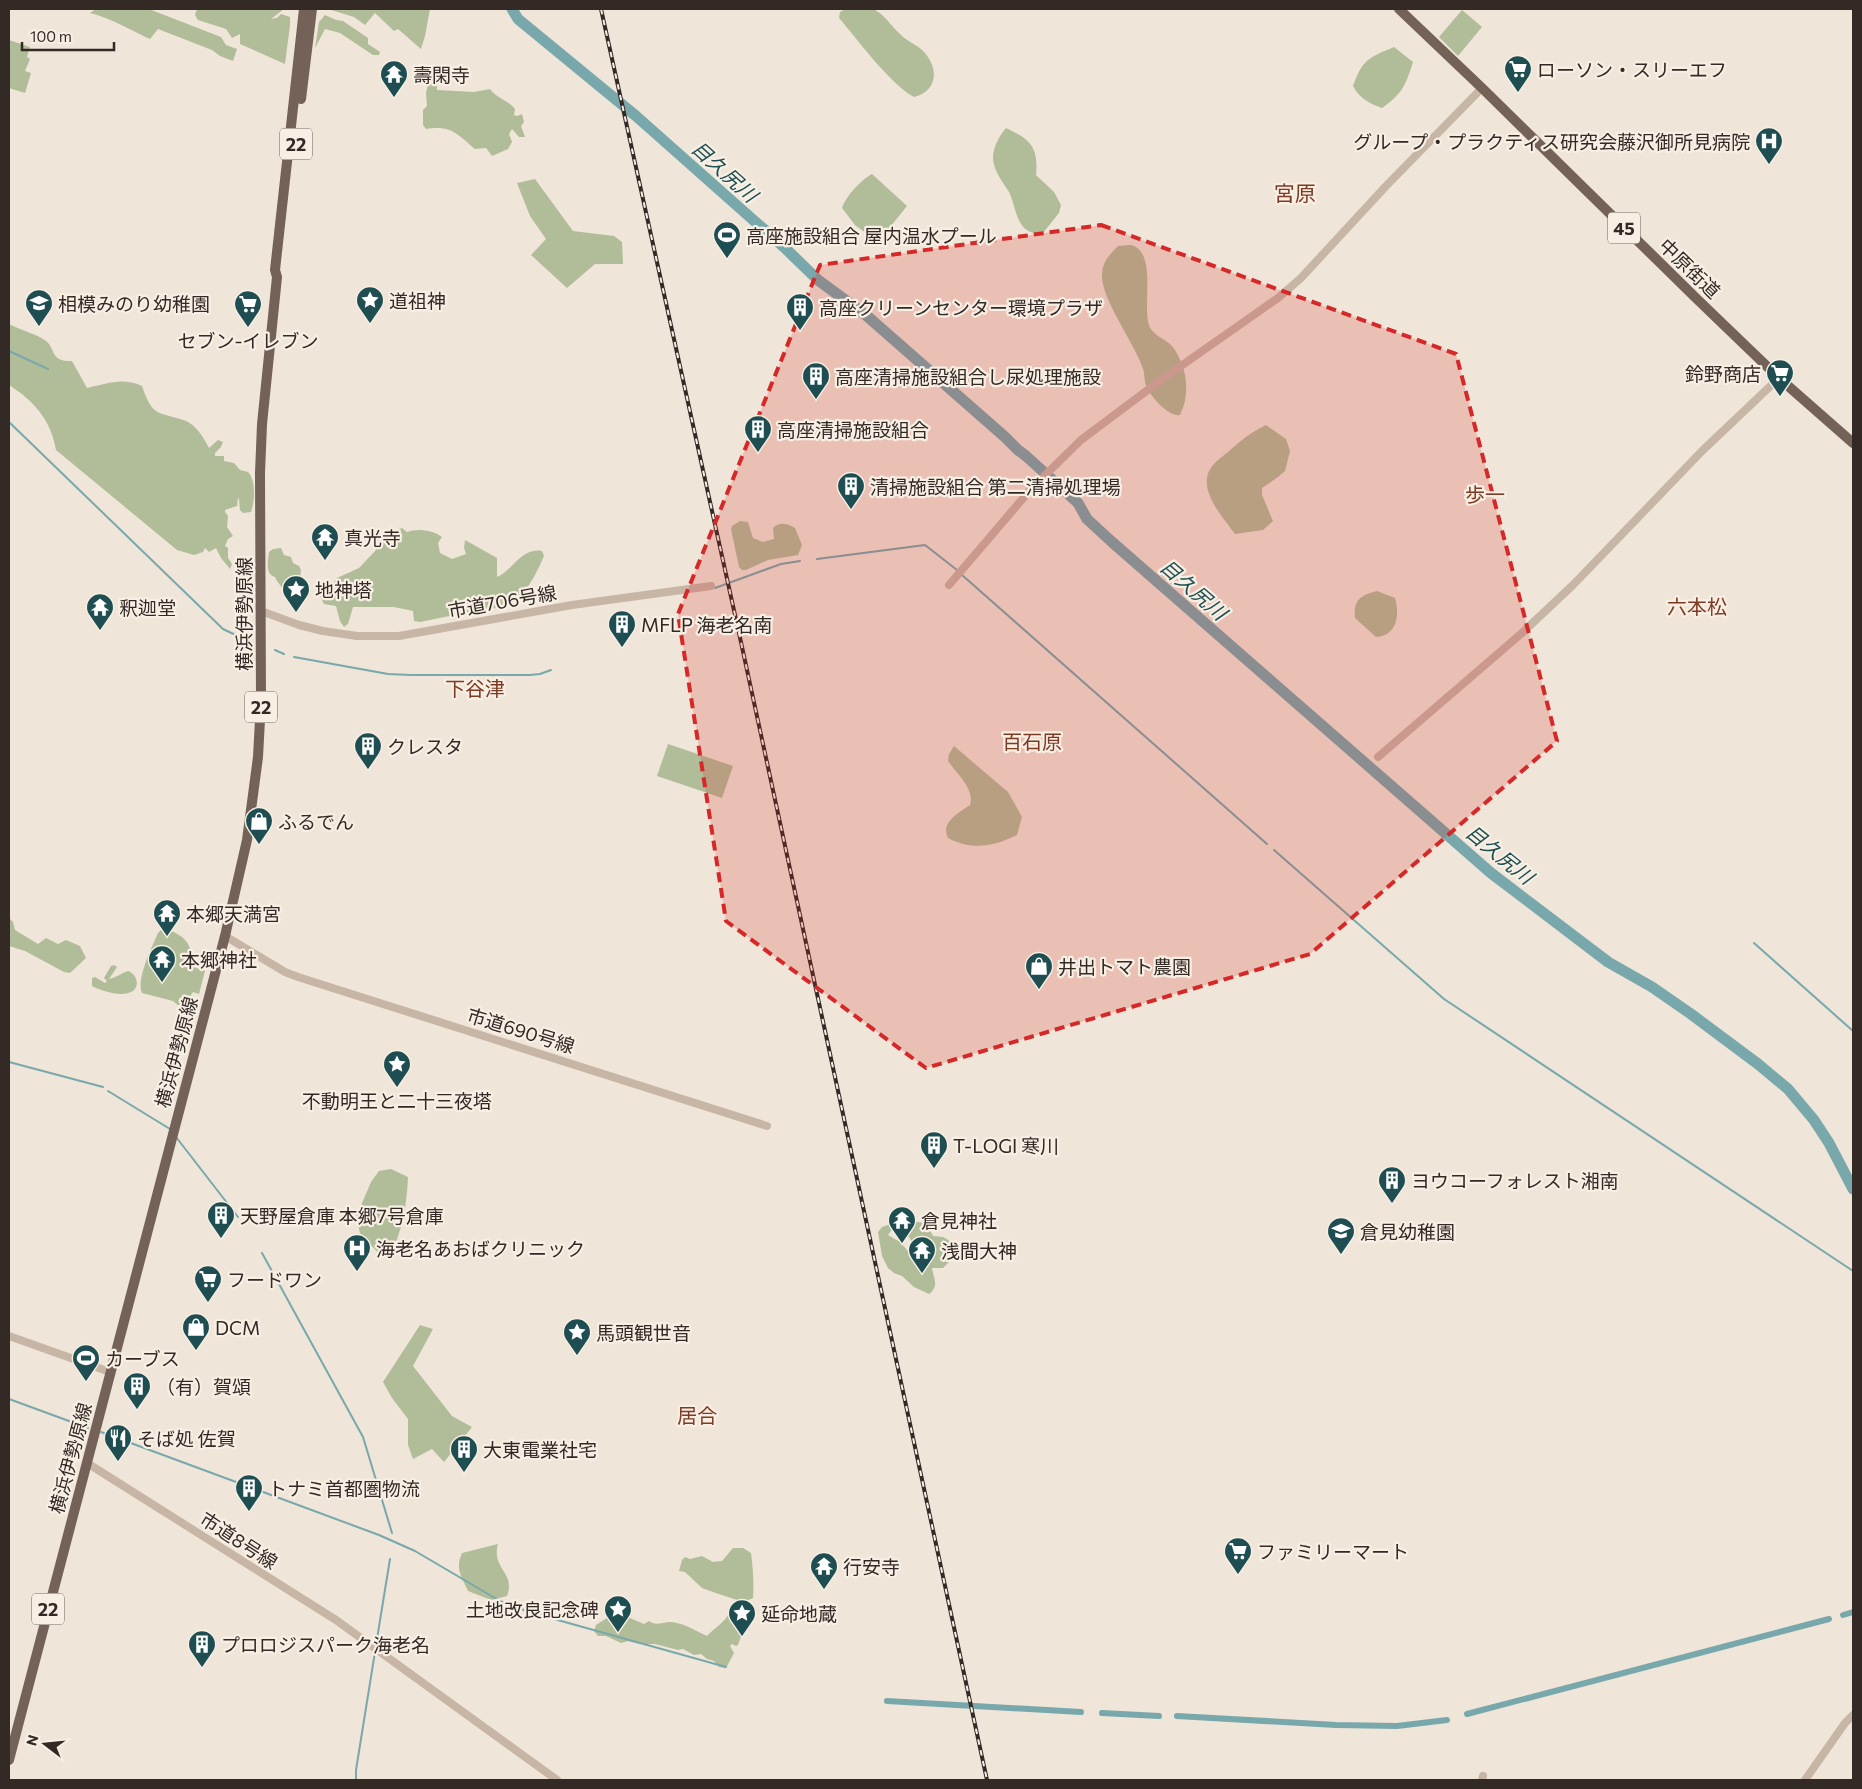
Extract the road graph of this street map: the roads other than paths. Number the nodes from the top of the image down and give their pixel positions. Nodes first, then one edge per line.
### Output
1 (304, 9) edge
2 (312, 9) edge
3 (1399, 9) edge
4 (1482, 88) junction
5 (277, 277) junction
6 (1779, 378) junction
7 (1853, 443) edge
8 (948, 585) dead end
9 (711, 586) dead end
10 (261, 612) junction
11 (1378, 757) dead end
12 (225, 936) junction
13 (767, 1126) dead end
14 (9, 1336) edge
15 (110, 1372) junction
16 (86, 1463) junction
17 (1853, 1716) edge
18 (9, 1760) edge
19 (557, 1780) edge
20 (1805, 1780) edge

1 - 5 main road, 横浜伊勢原線 / 22
2 - 5 main road, 横浜伊勢原線 / 22
3 - 4 main road, 中原街道 / 45
4 - 6 main road, 中原街道 / 45
4 - 8 street
5 - 10 main road, 横浜伊勢原線 / 22
6 - 7 main road, 中原街道 / 45
6 - 11 street
9 - 10 street, 市道706号線
10 - 12 main road, 横浜伊勢原線 / 22
12 - 13 street, 市道690号線
12 - 15 main road, 横浜伊勢原線 / 22
14 - 15 street
15 - 16 main road, 横浜伊勢原線 / 22
16 - 18 main road, 横浜伊勢原線 / 22
16 - 19 street, 市道8号線
17 - 20 street

